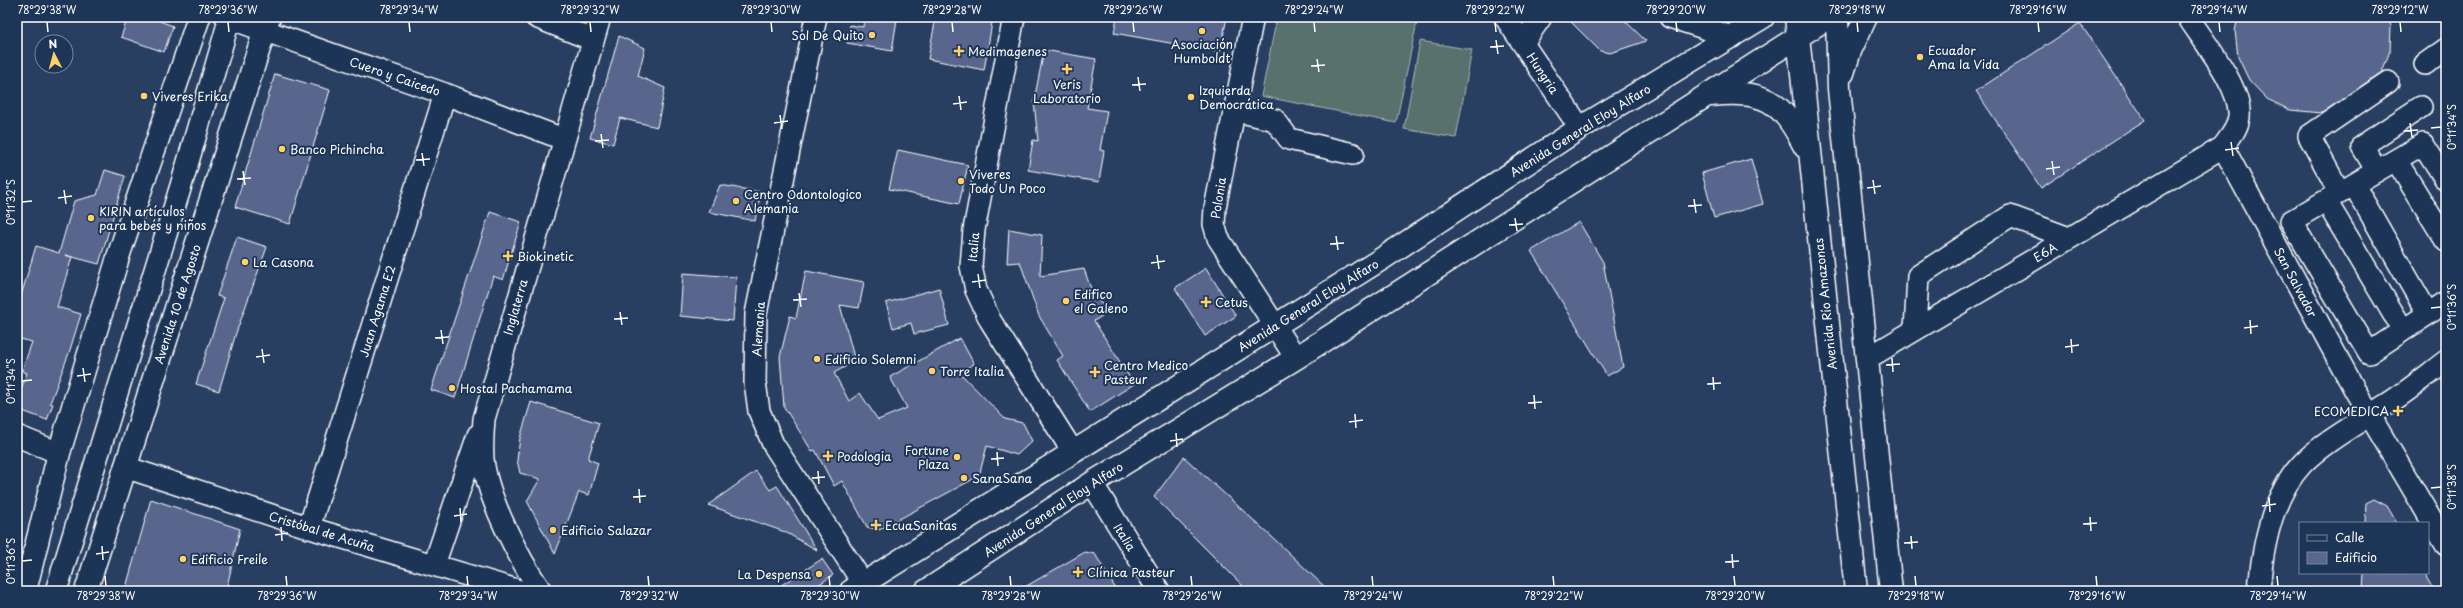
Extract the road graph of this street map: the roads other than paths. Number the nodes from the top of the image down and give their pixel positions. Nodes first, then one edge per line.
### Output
1 (199, 17) edge
2 (228, 17) edge
3 (536, 17) edge
4 (600, 17) edge
5 (816, 17) edge
6 (1014, 17) edge
7 (1253, 17) edge
8 (1506, 17) edge
9 (1541, 17) edge
10 (1670, 17) edge
11 (1763, 17) edge
12 (1829, 17) edge
13 (1836, 17) edge
14 (1866, 17) edge
15 (2188, 17) edge
16 (267, 24) edge
17 (1797, 27) edge
18 (1732, 37) junction
19 (593, 40) junction
20 (1523, 44) junction
21 (2446, 49) edge
22 (2425, 64) dead end
23 (2388, 82) dead end
24 (1839, 89) junction
25 (445, 94) junction
26 (1709, 95) junction
27 (2421, 107) dead end
28 (1234, 110) junction
29 (1580, 128) junction
30 (563, 139) junction
31 (2223, 147) junction
32 (1353, 154) dead end
33 (1810, 155) junction
34 (2396, 160) junction
35 (2377, 171) junction
36 (2446, 180) edge
37 (2340, 193) junction
38 (2069, 238) junction
39 (2446, 241) edge
40 (2446, 302) edge
41 (2428, 314) junction
42 (1275, 325) junction
43 (1915, 330) junction
44 (2404, 330) junction
45 (1296, 358) junction
46 (1868, 358) junction
47 (2446, 362) edge
48 (2370, 414) junction
49 (484, 419) junction
50 (17, 436) edge
51 (1073, 452) junction
52 (59, 453) junction
53 (125, 467) junction
54 (1092, 483) junction
55 (309, 528) junction
56 (2446, 545) edge
57 (434, 565) junction
58 (27, 585) edge
59 (861, 588) edge
60 (56, 591) edge
61 (86, 591) edge
62 (520, 591) edge
63 (541, 591) edge
64 (926, 591) edge
65 (1159, 591) edge
66 (1856, 591) edge
67 (1891, 591) edge
68 (2259, 591) edge

1 - 52 main road
2 - 16 street, Cuero y Caicedo
2 - 60 street
3 - 19 street
4 - 19 street, Inglaterra
5 - 59 street, Alemania
6 - 51 street, Italia
7 - 28 street, Polonia
8 - 20 street, Hungria
9 - 20 street
10 - 18 street
11 - 18 main road, Avenida General Eloy Alfaro
12 - 17 main road, Avenida General Eloy Alfaro
13 - 24 main road
14 - 24 main road
15 - 31 street
16 - 25 street, Cuero y Caicedo
16 - 53 main road, Avenida 10 de Agosto
17 - 26 main road, Avenida General Eloy Alfaro
17 - 33 main road, Avenida Río Amazonas
18 - 29 main road, Avenida General Eloy Alfaro
19 - 30 street, Inglaterra
20 - 29 street, Hungria
21 - 22 street
23 - 37 street
24 - 46 main road
25 - 30 street, Cuero y Caicedo
25 - 55 street, Juan Agama E2
26 - 33 main road
26 - 45 main road, Avenida General Eloy Alfaro
27 - 35 street
28 - 32 street
28 - 42 street, Polonia
29 - 42 main road, Avenida General Eloy Alfaro
30 - 49 street, Inglaterra
31 - 38 street, E6A
31 - 48 street, San Salvador
33 - 66 main road, Avenida Río Amazonas
34 - 35 street
34 - 36 street
34 - 39 street
35 - 37 street
37 - 41 street
37 - 44 street
37 - 44 street
38 - 43 street, E6A
38 - 43 street
40 - 41 street
41 - 44 street
42 - 45 street, Polonia
42 - 51 main road, Avenida General Eloy Alfaro
43 - 46 street, E6A
45 - 54 main road, Avenida General Eloy Alfaro
46 - 67 main road
47 - 48 street
48 - 56 street, San Salvador
48 - 68 street
49 - 57 street
49 - 63 street, Inglaterra
50 - 52 street
51 - 59 main road, Avenida General Eloy Alfaro
52 - 58 main road
53 - 55 street, Cristóbal de Acuña
53 - 61 main road, Avenida 10 de Agosto
54 - 64 main road, Avenida General Eloy Alfaro
54 - 65 street, Italia
55 - 57 street, Cristóbal de Acuña
57 - 62 street, Cristóbal de Acuña

